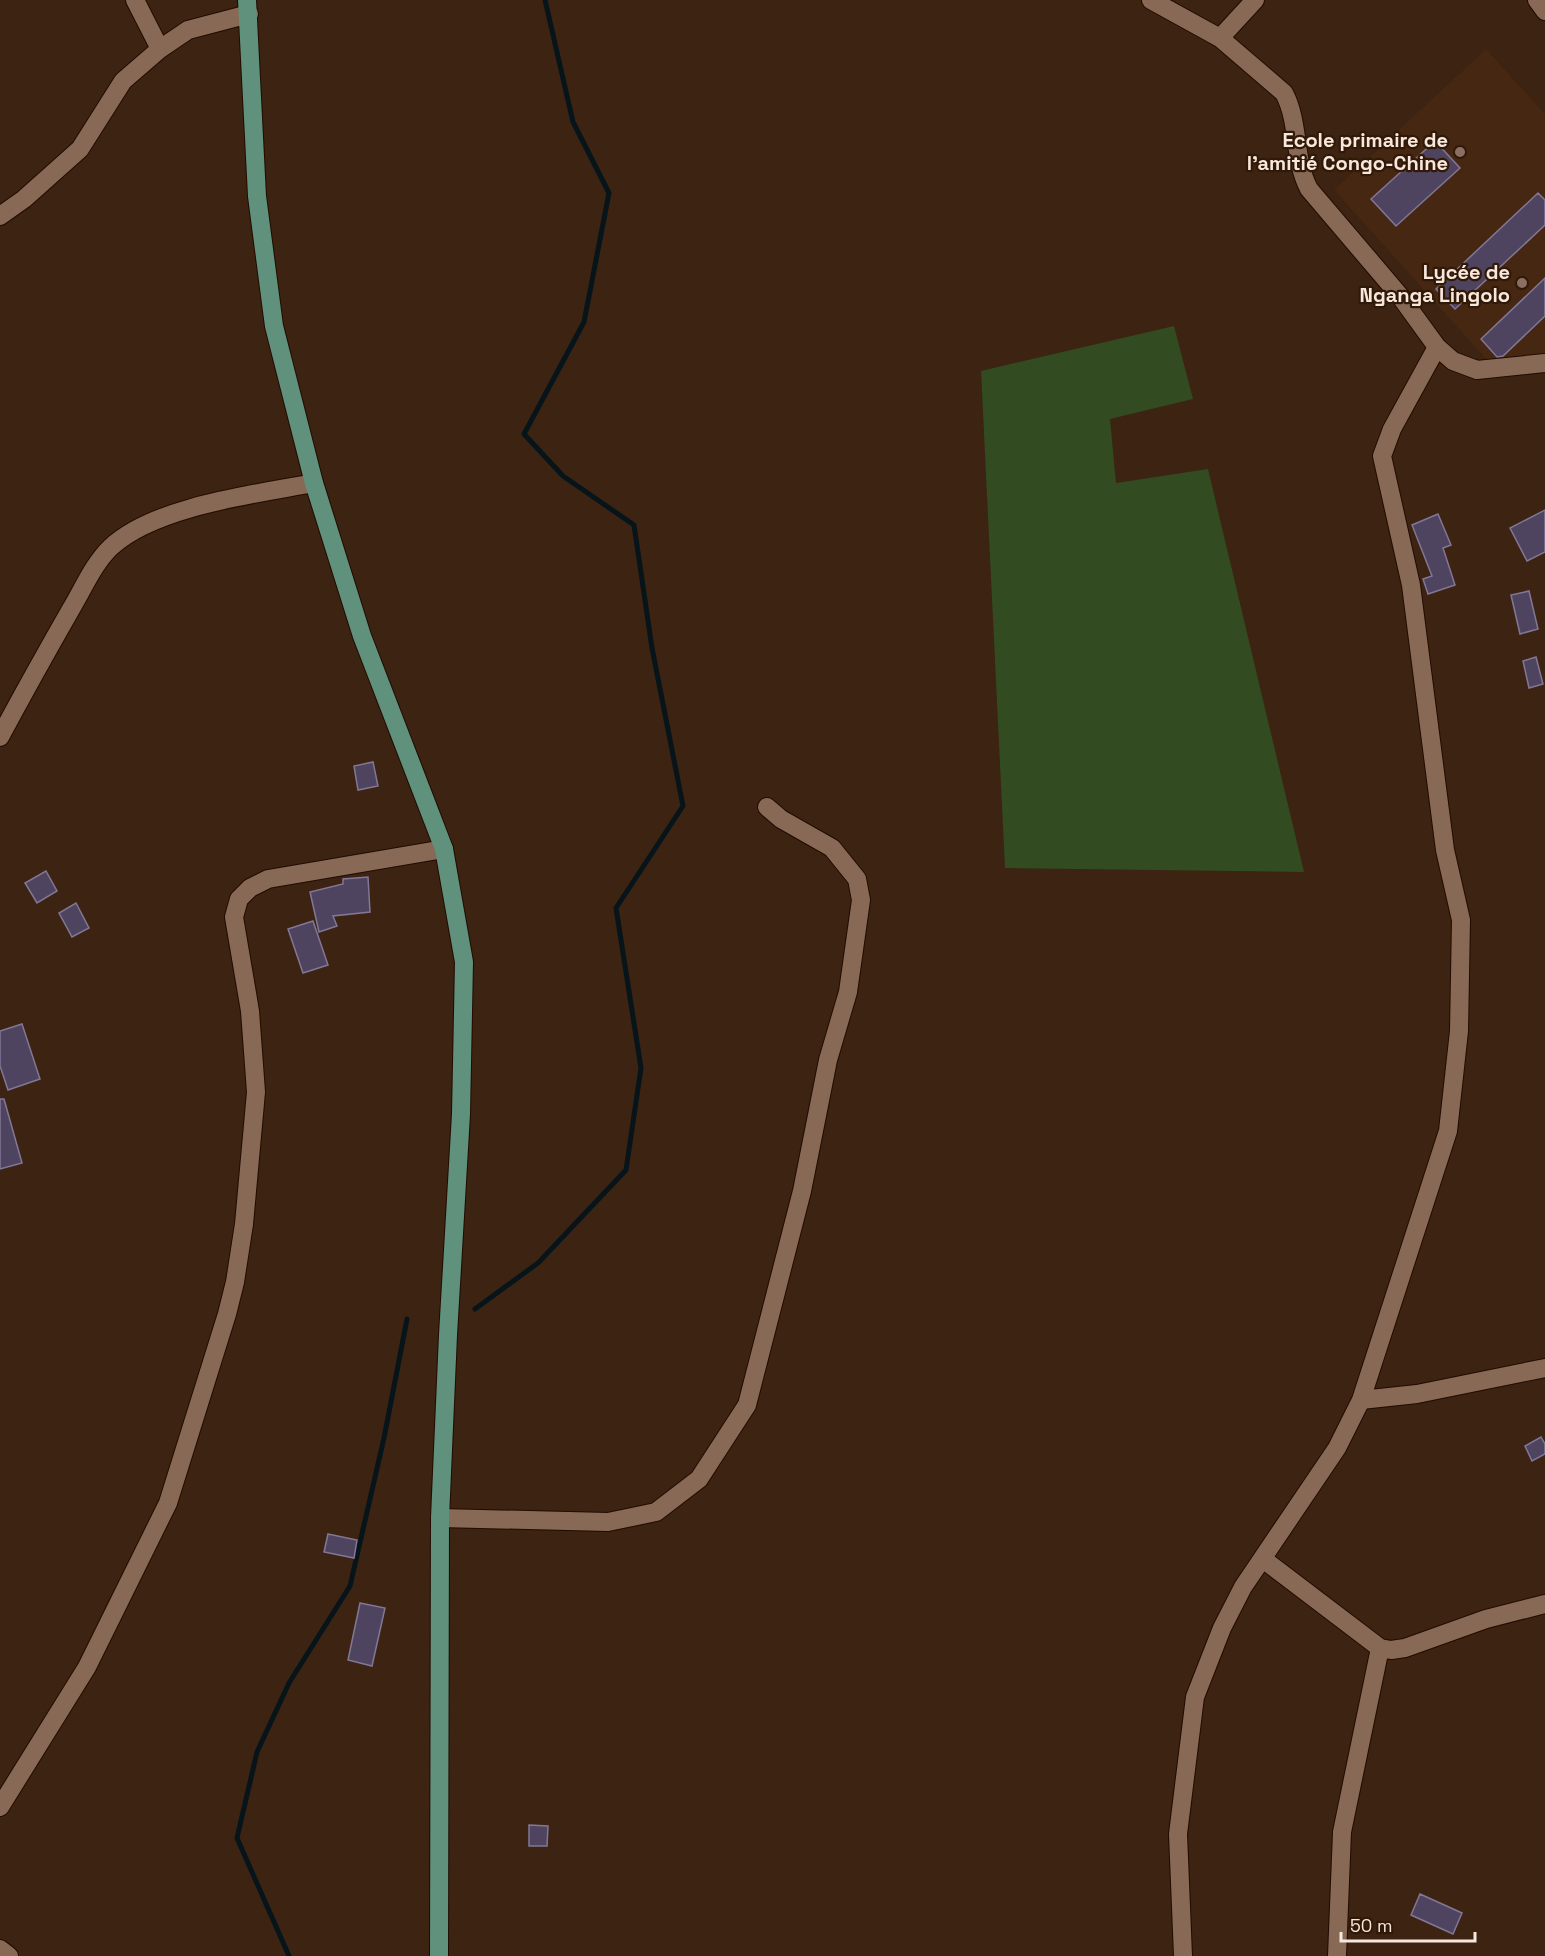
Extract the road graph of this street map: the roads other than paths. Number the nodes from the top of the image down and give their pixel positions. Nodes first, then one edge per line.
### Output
1 (135, 0) edge
2 (1151, 0) edge
3 (1255, 0) edge
4 (1537, 0) edge
5 (248, 7) edge
6 (1545, 11) edge
7 (1220, 38) junction
8 (160, 49) junction
9 (0, 216) edge
10 (1437, 347) junction
11 (1545, 363) edge
12 (314, 483) junction
13 (0, 737) edge
14 (767, 807) dead end
15 (444, 849) junction
16 (1545, 1368) edge
17 (1361, 1400) junction
18 (440, 1518) junction
19 (1263, 1559) junction
20 (1545, 1604) edge
21 (1380, 1648) junction
22 (1, 1804) edge
23 (0, 1949) edge
24 (9, 1956) edge
25 (439, 1956) edge
26 (1183, 1956) edge
27 (1337, 1956) edge

1 - 8 street
2 - 7 street
3 - 7 street
4 - 6 street
5 - 8 street
5 - 12 main road
7 - 10 street
8 - 9 street
10 - 11 street
10 - 17 street
12 - 13 street
12 - 15 main road
14 - 18 street
15 - 18 main road
15 - 22 street
16 - 17 street
17 - 19 street
18 - 25 main road
19 - 21 street
19 - 26 street
20 - 21 street
21 - 27 street
23 - 24 street

